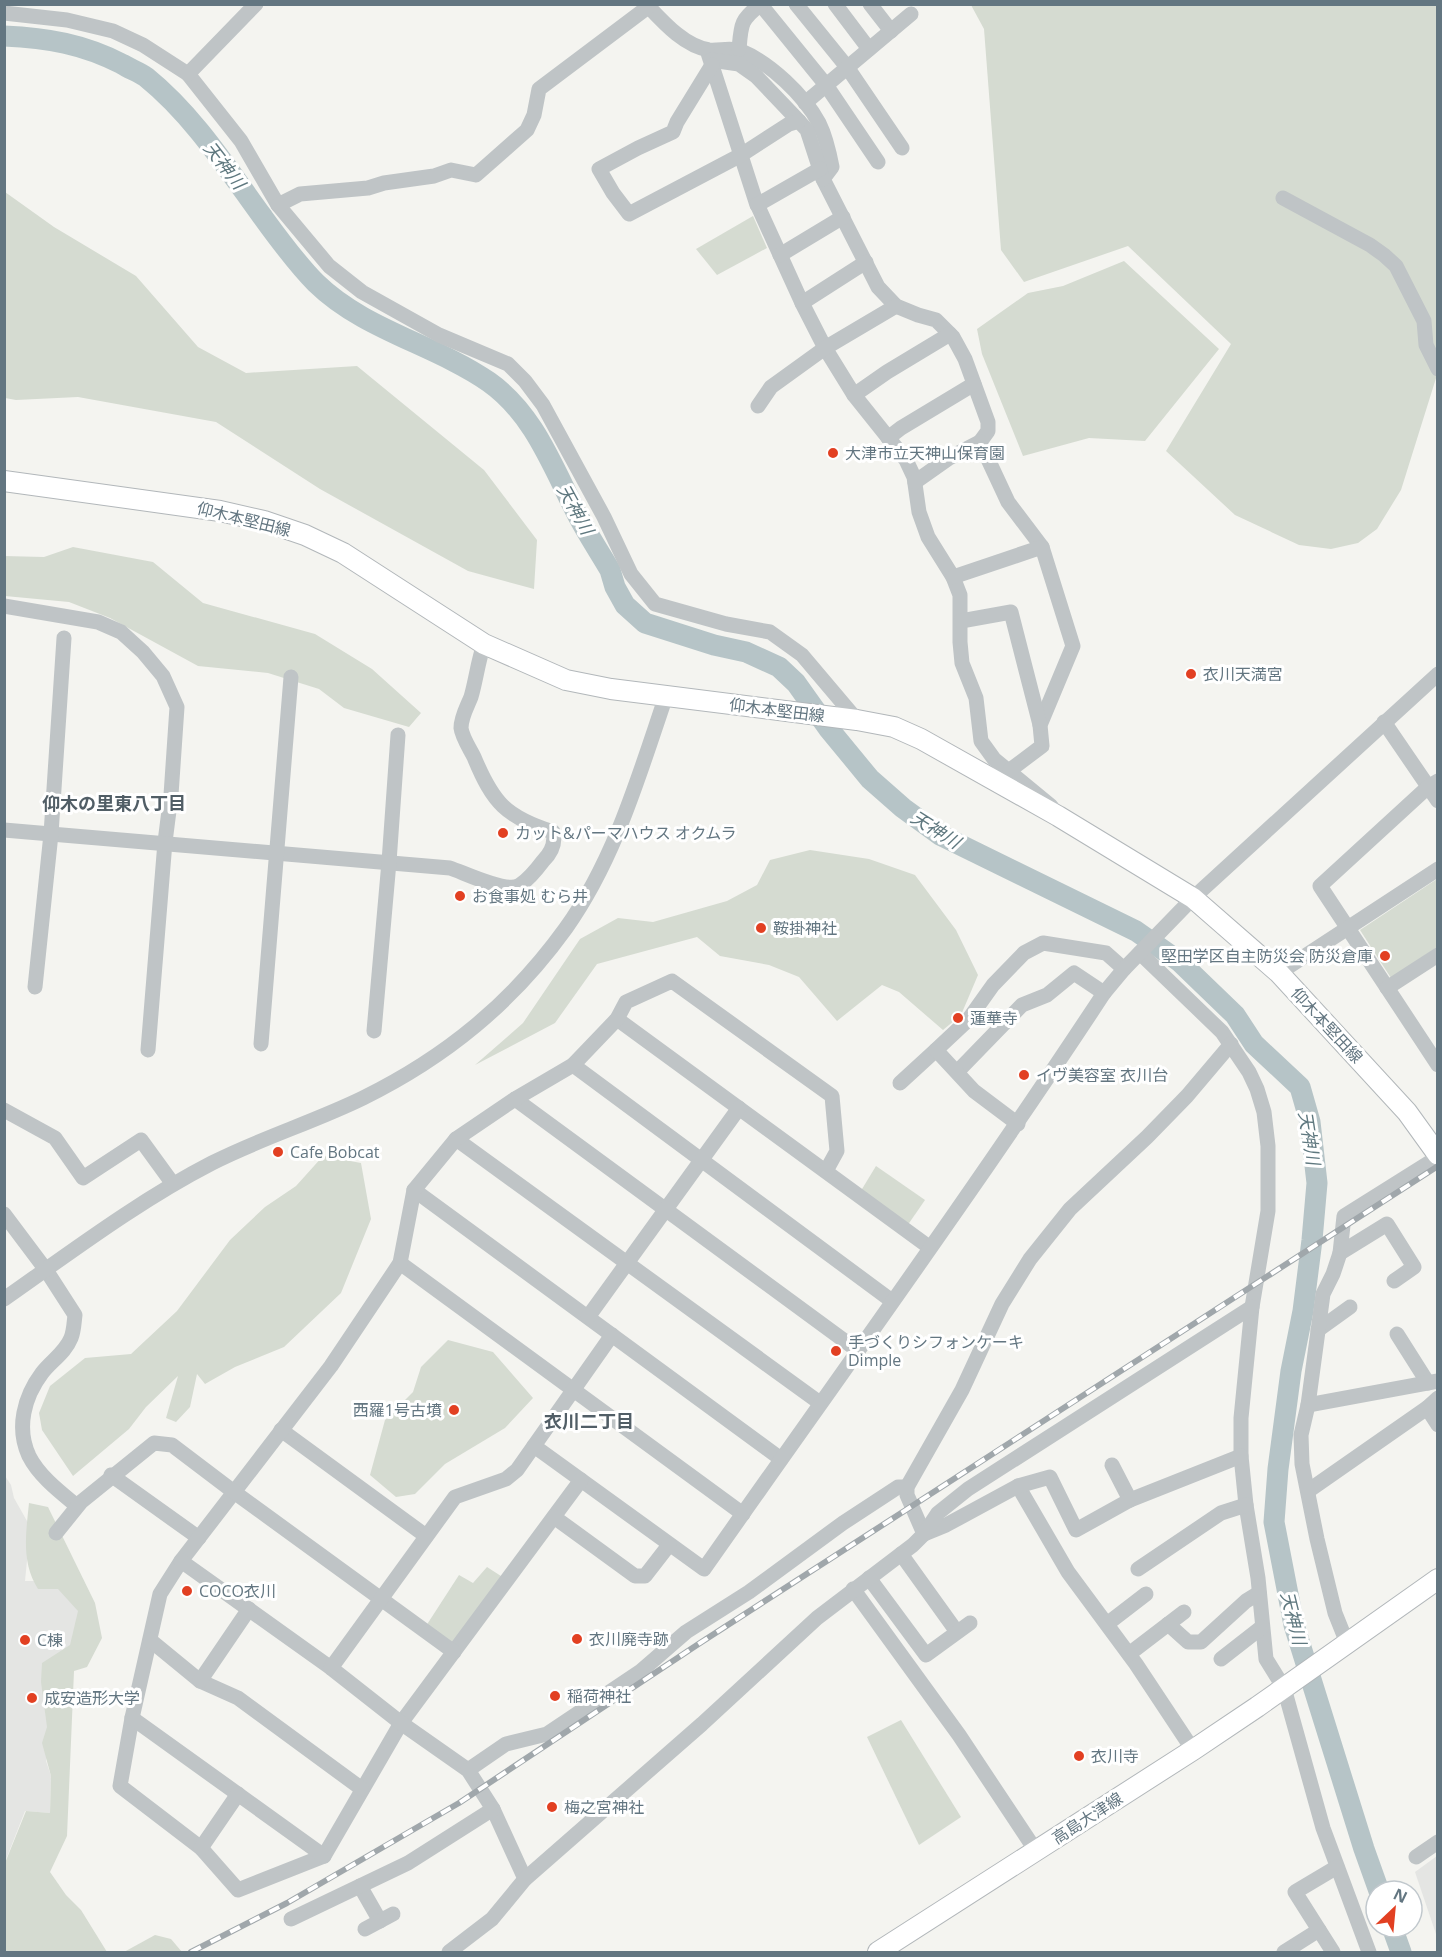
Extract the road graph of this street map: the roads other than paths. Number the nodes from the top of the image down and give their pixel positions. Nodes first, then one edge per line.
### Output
1 (256, 4) edge
2 (796, 4) edge
3 (835, 4) edge
4 (870, 4) edge
5 (761, 5) edge
6 (647, 6) edge
7 (4, 13) edge
8 (911, 14) dead end
9 (891, 31) junction
10 (870, 48) junction
11 (739, 50) junction
12 (710, 58) junction
13 (847, 67) junction
14 (188, 74) junction
15 (826, 85) junction
16 (805, 103) junction
17 (799, 121) junction
18 (902, 148) dead end
19 (741, 155) junction
20 (878, 162) dead end
21 (822, 174) junction
22 (1283, 198) dead end
23 (278, 205) junction
24 (757, 205) junction
25 (843, 216) junction
26 (780, 255) junction
27 (866, 262) junction
28 (802, 303) junction
29 (896, 306) junction
30 (950, 334) junction
31 (825, 348) junction
32 (1437, 369) edge
33 (974, 384) junction
34 (854, 395) junction
35 (758, 406) dead end
36 (888, 438) junction
37 (980, 442) junction
38 (4, 481) edge
39 (915, 482) junction
40 (1042, 547) junction
41 (952, 577) junction
42 (4, 606) edge
43 (961, 621) junction
44 (64, 638) dead end
45 (484, 644) junction
46 (1437, 674) edge
47 (291, 677) dead end
48 (666, 696) junction
49 (857, 720) junction
50 (1384, 722) junction
51 (1040, 725) junction
52 (398, 735) dead end
53 (1011, 770) junction
54 (1433, 784) edge
55 (1437, 801) edge
56 (1058, 816) junction
57 (4, 830) edge
58 (51, 834) junction
59 (165, 843) junction
60 (277, 853) junction
61 (389, 862) junction
62 (1437, 869) edge
63 (1186, 905) junction
64 (1347, 928) junction
65 (1144, 948) junction
66 (1437, 956) edge
67 (1124, 969) junction
68 (1279, 973) junction
69 (35, 987) dead end
70 (1387, 988) junction
71 (1104, 993) junction
72 (616, 1019) junction
73 (374, 1031) dead end
74 (261, 1044) dead end
75 (1231, 1044) junction
76 (1432, 1046) edge
77 (148, 1050) dead end
78 (936, 1050) junction
79 (573, 1065) junction
80 (1437, 1065) edge
81 (958, 1071) junction
82 (900, 1083) dead end
83 (515, 1099) junction
84 (739, 1108) junction
85 (4, 1110) edge
86 (1018, 1124) junction
87 (456, 1139) junction
88 (1437, 1156) edge
89 (701, 1160) junction
90 (826, 1171) junction
91 (173, 1184) junction
92 (414, 1190) junction
93 (666, 1210) junction
94 (4, 1214) edge
95 (929, 1247) junction
96 (1340, 1253) junction
97 (400, 1263) junction
98 (627, 1263) junction
99 (46, 1270) junction
100 (1394, 1281) dead end
101 (4, 1299) edge
102 (892, 1301) junction
103 (1252, 1307) junction
104 (1350, 1307) dead end
105 (588, 1317) junction
106 (1318, 1330) junction
107 (1397, 1334) dead end
108 (612, 1335) junction
109 (857, 1350) junction
110 (1433, 1382) edge
111 (573, 1390) junction
112 (820, 1403) junction
113 (1432, 1403) edge
114 (1308, 1405) junction
115 (1437, 1425) edge
116 (282, 1431) junction
117 (534, 1446) junction
118 (1241, 1456) junction
119 (781, 1459) junction
120 (1112, 1465) dead end
121 (111, 1475) junction
122 (581, 1480) junction
123 (1018, 1486) junction
124 (907, 1487) junction
125 (1308, 1491) junction
126 (234, 1492) junction
127 (1130, 1500) junction
128 (1245, 1505) junction
129 (77, 1506) junction
130 (743, 1514) junction
131 (554, 1517) junction
132 (56, 1533) dead end
133 (924, 1534) junction
134 (426, 1536) junction
135 (199, 1538) junction
136 (669, 1545) junction
137 (901, 1554) junction
138 (181, 1561) junction
139 (1138, 1569) dead end
140 (869, 1578) junction
141 (1437, 1579) edge
142 (853, 1589) junction
143 (1259, 1593) junction
144 (1146, 1594) dead end
145 (381, 1599) junction
146 (249, 1610) junction
147 (1184, 1612) dead end
148 (970, 1623) dead end
149 (1107, 1624) junction
150 (1168, 1624) junction
151 (1262, 1627) junction
152 (957, 1632) junction
153 (150, 1640) junction
154 (1342, 1646) junction
155 (454, 1652) junction
156 (1129, 1654) junction
157 (1221, 1659) dead end
158 (331, 1668) junction
159 (200, 1681) junction
160 (1289, 1684) junction
161 (132, 1718) junction
162 (401, 1723) junction
163 (1193, 1750) junction
164 (468, 1770) junction
165 (362, 1789) junction
166 (238, 1794) junction
167 (493, 1809) junction
168 (1437, 1842) edge
169 (201, 1848) junction
170 (1036, 1851) junction
171 (324, 1856) junction
172 (1416, 1857) dead end
173 (1336, 1867) junction
174 (525, 1879) junction
175 (360, 1886) junction
176 (291, 1919) dead end
177 (365, 1929) dead end
178 (1318, 1930) junction
179 (449, 1953) edge
180 (878, 1953) edge
181 (1284, 1953) edge
182 (1333, 1953) edge
183 (1369, 1953) edge

1 - 14 street
2 - 13 street
3 - 10 street
4 - 9 street
5 - 11 street
5 - 15 street
6 - 12 street
6 - 23 street
7 - 14 street
8 - 9 street
9 - 10 street
10 - 13 street
11 - 12 street
11 - 16 street
12 - 17 street
12 - 19 street
12 - 19 street
13 - 15 street
13 - 18 street
14 - 23 street
15 - 16 street
15 - 20 street
16 - 21 street
17 - 19 street
17 - 21 street
19 - 24 street
21 - 24 street
21 - 25 street
22 - 32 street
23 - 49 street
24 - 26 street
25 - 26 street
25 - 27 street
26 - 28 street
27 - 28 street
27 - 29 street
28 - 31 street
29 - 30 street
29 - 31 street
30 - 33 street
30 - 34 street
31 - 34 street
31 - 35 street
33 - 36 street
33 - 37 street
34 - 36 street
36 - 39 street
37 - 39 street
37 - 40 street
38 - 45 main road, 仰木本堅田線
39 - 41 street
40 - 41 street
40 - 51 street
41 - 43 street
42 - 59 street
43 - 51 street
43 - 53 street
44 - 58 street
45 - 48 main road, 仰木本堅田線
45 - 61 street
46 - 50 street
47 - 60 street
48 - 49 main road, 仰木本堅田線
48 - 91 street
49 - 56 main road, 仰木本堅田線
50 - 54 street
50 - 63 street
51 - 53 street
52 - 61 street
53 - 56 street
54 - 55 street
54 - 64 street
56 - 63 main road, 仰木本堅田線
57 - 58 street
58 - 59 street
58 - 69 street
59 - 60 street
59 - 77 street
60 - 61 street
60 - 74 street
61 - 73 street
62 - 64 street
63 - 65 street
63 - 68 main road, 仰木本堅田線
64 - 68 street
64 - 70 street
65 - 67 street
65 - 75 street
66 - 70 street
67 - 71 street
67 - 78 street
68 - 88 main road, 仰木本堅田線
70 - 76 street
71 - 81 street
71 - 86 street
72 - 79 street
72 - 84 street
72 - 90 street
75 - 103 street
75 - 124 street
76 - 80 street
78 - 81 street
78 - 82 street
79 - 83 street
79 - 89 street
81 - 86 street
83 - 87 street
83 - 93 street
84 - 89 street
84 - 90 street
85 - 91 street
86 - 95 street
87 - 92 street
87 - 98 street
88 - 96 street
89 - 93 street
89 - 102 street
90 - 95 street
91 - 99 street
92 - 97 street
92 - 105 street
93 - 98 street
93 - 109 street
94 - 99 street
95 - 102 street
96 - 100 street
96 - 106 street
97 - 111 street
97 - 116 street
98 - 105 street
98 - 112 street
99 - 101 street
99 - 129 street
102 - 109 street
103 - 118 street
103 - 133 street
104 - 106 street
105 - 108 street
106 - 114 street
107 - 110 street
108 - 111 street
108 - 119 street
109 - 112 street
110 - 114 street
111 - 117 street
111 - 130 street
112 - 119 street
113 - 115 street
113 - 125 street
114 - 125 street
116 - 126 street
116 - 134 street
117 - 122 street
117 - 134 street
118 - 127 street
118 - 128 street
119 - 130 street
120 - 127 street
121 - 126 street
121 - 129 street
121 - 135 street
122 - 131 street
122 - 136 street
123 - 127 street
123 - 133 street
123 - 149 street
124 - 133 street
124 - 164 street
125 - 154 street
126 - 135 street
126 - 145 street
128 - 139 street
128 - 143 street
129 - 132 street
130 - 136 street
131 - 136 street
131 - 155 street
133 - 137 street
134 - 145 street
135 - 138 street
137 - 140 street
137 - 152 street
138 - 146 street
138 - 153 street
140 - 142 street
140 - 152 street
141 - 154 main road
142 - 170 street
142 - 174 street
143 - 150 street
143 - 151 street
144 - 149 street
145 - 155 street
145 - 158 street
146 - 158 street
146 - 159 street
147 - 150 street
148 - 152 street
149 - 156 street
150 - 156 street
151 - 157 street
151 - 160 street
153 - 159 street
153 - 161 street
154 - 160 main road
155 - 162 street
156 - 163 street
158 - 162 street
159 - 165 street
160 - 163 main road, 高島大津線
160 - 173 street
161 - 166 street
161 - 169 street
162 - 164 street
162 - 165 street
163 - 170 main road, 高島大津線
164 - 167 street
165 - 171 street
166 - 169 street
166 - 171 street
167 - 174 street
167 - 175 street
168 - 172 street
169 - 171 street
170 - 180 main road, 高島大津線
173 - 178 street
173 - 183 street
174 - 179 street
175 - 176 street
175 - 177 street
178 - 181 street
178 - 182 street

